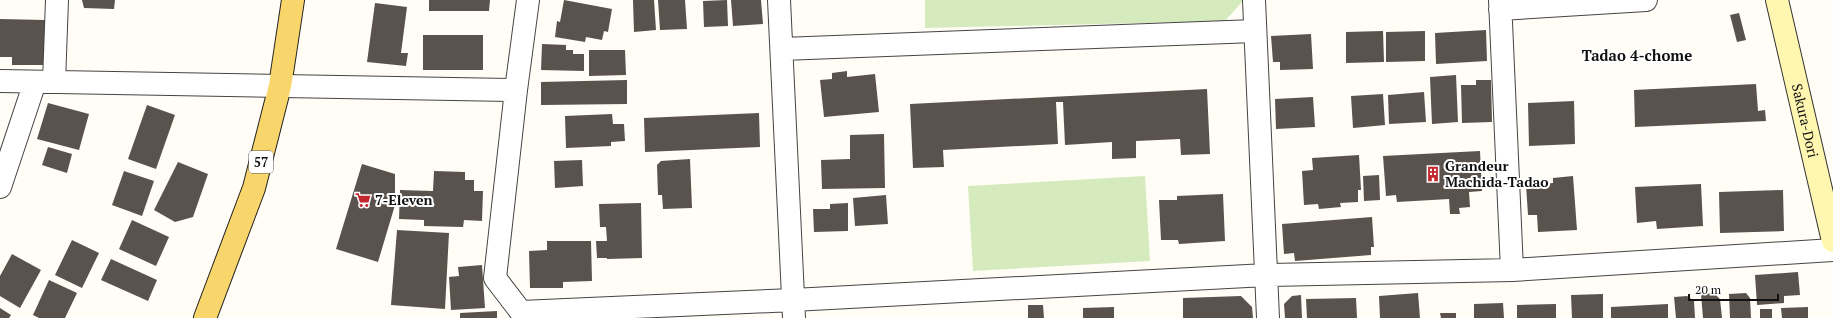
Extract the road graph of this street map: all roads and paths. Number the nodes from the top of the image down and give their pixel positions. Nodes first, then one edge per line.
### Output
1 (56, 0) edge
2 (293, 0) edge
3 (528, 0) edge
4 (779, 0) edge
5 (1254, 0) edge
6 (1646, 0) edge
7 (1777, 0) edge
8 (1500, 4) edge
9 (1255, 31) junction
10 (782, 49) junction
11 (0, 81) edge
12 (45, 82) junction
13 (280, 86) junction
14 (516, 90) junction
15 (0, 186) edge
16 (1833, 241) edge
17 (1833, 250) edge
18 (1512, 270) junction
19 (1266, 275) junction
20 (793, 309) edge
21 (205, 318) edge
22 (1268, 318) edge

1 - 12 street
2 - 13 main road, 57
3 - 14 street
4 - 10 street
5 - 9 street
6 - 8 street
7 - 16 street, Sakura-Dori
8 - 18 street
9 - 10 street
9 - 19 street
10 - 20 street
11 - 12 street
12 - 13 street
12 - 15 street
13 - 14 street
13 - 21 main road, 57
14 - 20 street
17 - 18 street
18 - 19 street
19 - 20 street
19 - 22 street

